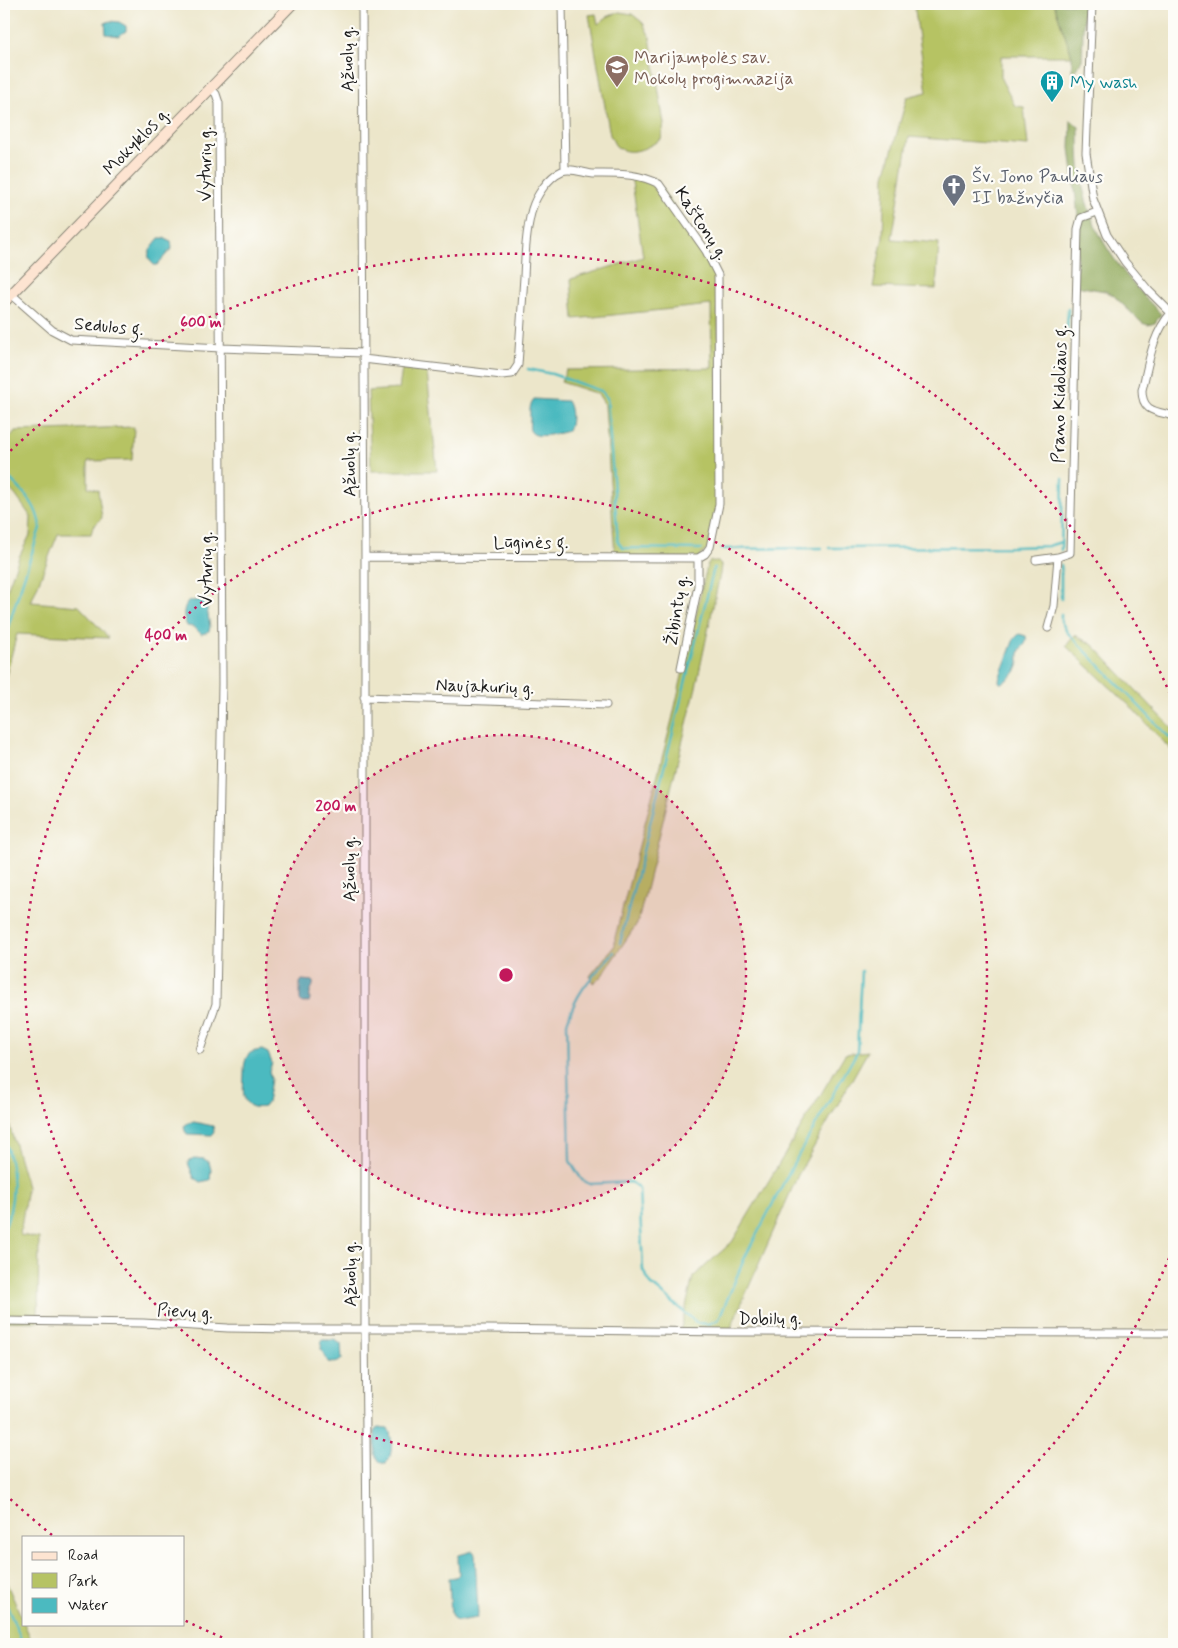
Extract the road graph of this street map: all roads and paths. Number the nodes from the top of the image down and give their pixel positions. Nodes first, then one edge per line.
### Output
1 (292, 4) edge
2 (362, 4) edge
3 (562, 4) edge
4 (1092, 4) edge
5 (210, 87) junction
6 (565, 170) junction
7 (1097, 212) junction
8 (6, 299) edge
9 (1172, 314) edge
10 (221, 348) junction
11 (363, 356) junction
12 (1174, 416) edge
13 (365, 557) junction
14 (1058, 557) junction
15 (698, 558) junction
16 (1036, 560) dead end
17 (1048, 628) dead end
18 (681, 668) dead end
19 (364, 697) junction
20 (606, 705) dead end
21 (200, 1050) dead end
22 (4, 1321) edge
23 (365, 1328) junction
24 (1174, 1333) edge
25 (368, 1644) edge

1 - 5 main road, Mokyklos g.
2 - 11 street, Ąžuolų g.
3 - 6 street
4 - 7 street
5 - 8 main road, Mokyklos g.
5 - 10 street, Vyturių g.
6 - 11 street
6 - 15 street, Kaštonų g.
7 - 9 street
7 - 14 street, Prano Kidoliaus g.
8 - 10 street, Sedulos g.
9 - 12 street
10 - 11 street, Sedulos g.
10 - 21 street, Vyturių g.
11 - 13 street, Ąžuolų g.
13 - 15 street, Lūginės g.
13 - 19 street, Ąžuolų g.
14 - 16 street
14 - 17 street
15 - 18 street, Žibintų g.
19 - 20 street, Naujakurių g.
19 - 23 street, Ąžuolų g.
22 - 23 street, Pievų g.
23 - 24 street, Dobilų g.
23 - 25 street, Ąžuolų g.

